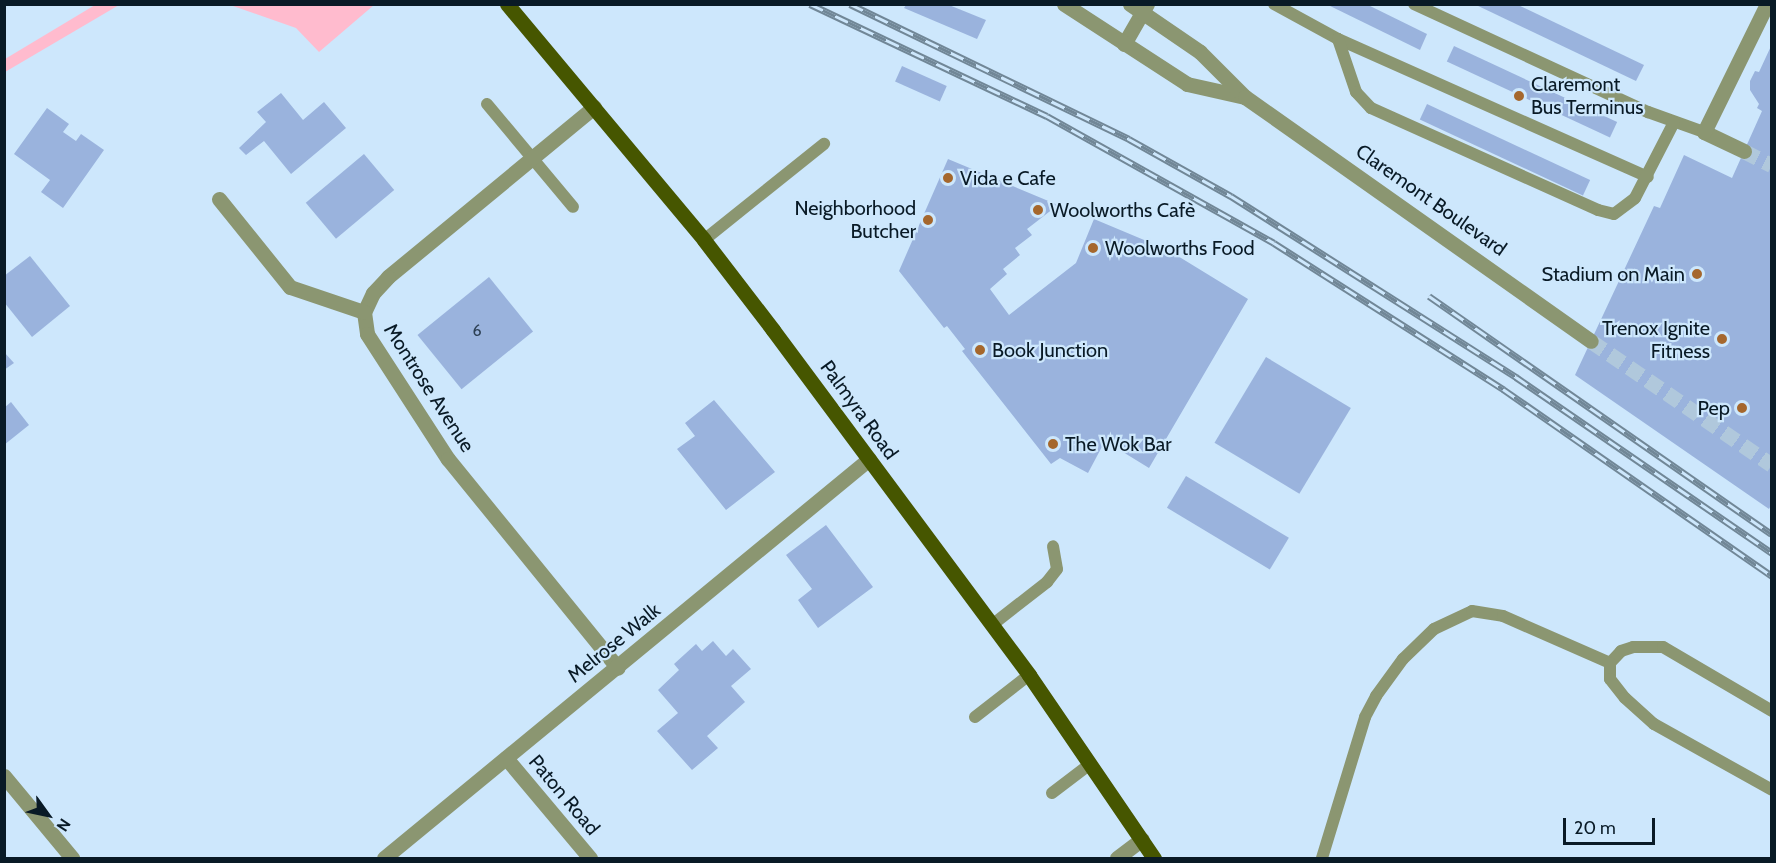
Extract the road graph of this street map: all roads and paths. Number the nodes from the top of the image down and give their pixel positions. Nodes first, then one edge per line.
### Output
1 (507, 4) edge
2 (1064, 4) edge
3 (1274, 4) edge
4 (1414, 4) edge
5 (1767, 4) edge
6 (1140, 8) edge
7 (1338, 39) junction
8 (1124, 44) junction
9 (1245, 97) junction
10 (487, 104) dead end
11 (594, 106) junction
12 (1674, 122) junction
13 (1704, 132) junction
14 (824, 144) dead end
15 (1744, 151) tunnel mouth
16 (531, 157) junction
17 (1648, 177) junction
18 (219, 199) dead end
19 (573, 207) dead end
20 (704, 240) junction
21 (364, 312) junction
22 (1591, 340) tunnel mouth
23 (869, 459) junction
24 (1053, 546) dead end
25 (992, 626) junction
26 (1610, 663) junction
27 (618, 668) junction
28 (1029, 675) junction
29 (1772, 711) edge
30 (975, 717) dead end
31 (506, 758) junction
32 (1090, 764) junction
33 (4, 776) edge
34 (1772, 790) edge
35 (1052, 793) dead end
36 (1142, 839) junction
37 (72, 858) edge
38 (384, 858) edge
39 (590, 858) edge
40 (1117, 858) edge
41 (1154, 858) edge
42 (1322, 858) edge

1 - 11 main road, Palmyra Road
2 - 8 street, Claremont Boulevard
3 - 7 lane
4 - 12 lane
5 - 13 street
6 - 8 street
6 - 9 street, Claremont Boulevard
7 - 17 lane
7 - 17 lane
8 - 9 street, Claremont Boulevard
9 - 22 street, Claremont Boulevard
10 - 16 lane
11 - 16 street, Montrose Avenue
11 - 20 main road, Palmyra Road
12 - 13 lane
12 - 17 lane
13 - 15 street
14 - 20 lane
16 - 19 lane
16 - 21 street, Montrose Avenue
18 - 21 street
20 - 23 main road, Palmyra Road
21 - 27 street, Montrose Avenue
23 - 25 main road, Palmyra Road
23 - 27 street, Melrose Walk
24 - 25 lane
25 - 28 main road, Palmyra Road
26 - 29 lane
26 - 34 lane
26 - 42 lane
27 - 31 street, Melrose Walk
28 - 30 lane
28 - 32 main road, Palmyra Road
31 - 38 street, Melrose Walk
31 - 39 street, Paton Road
32 - 35 lane
32 - 36 main road, Palmyra Road
33 - 37 street
36 - 40 street
36 - 41 main road, Palmyra Road

